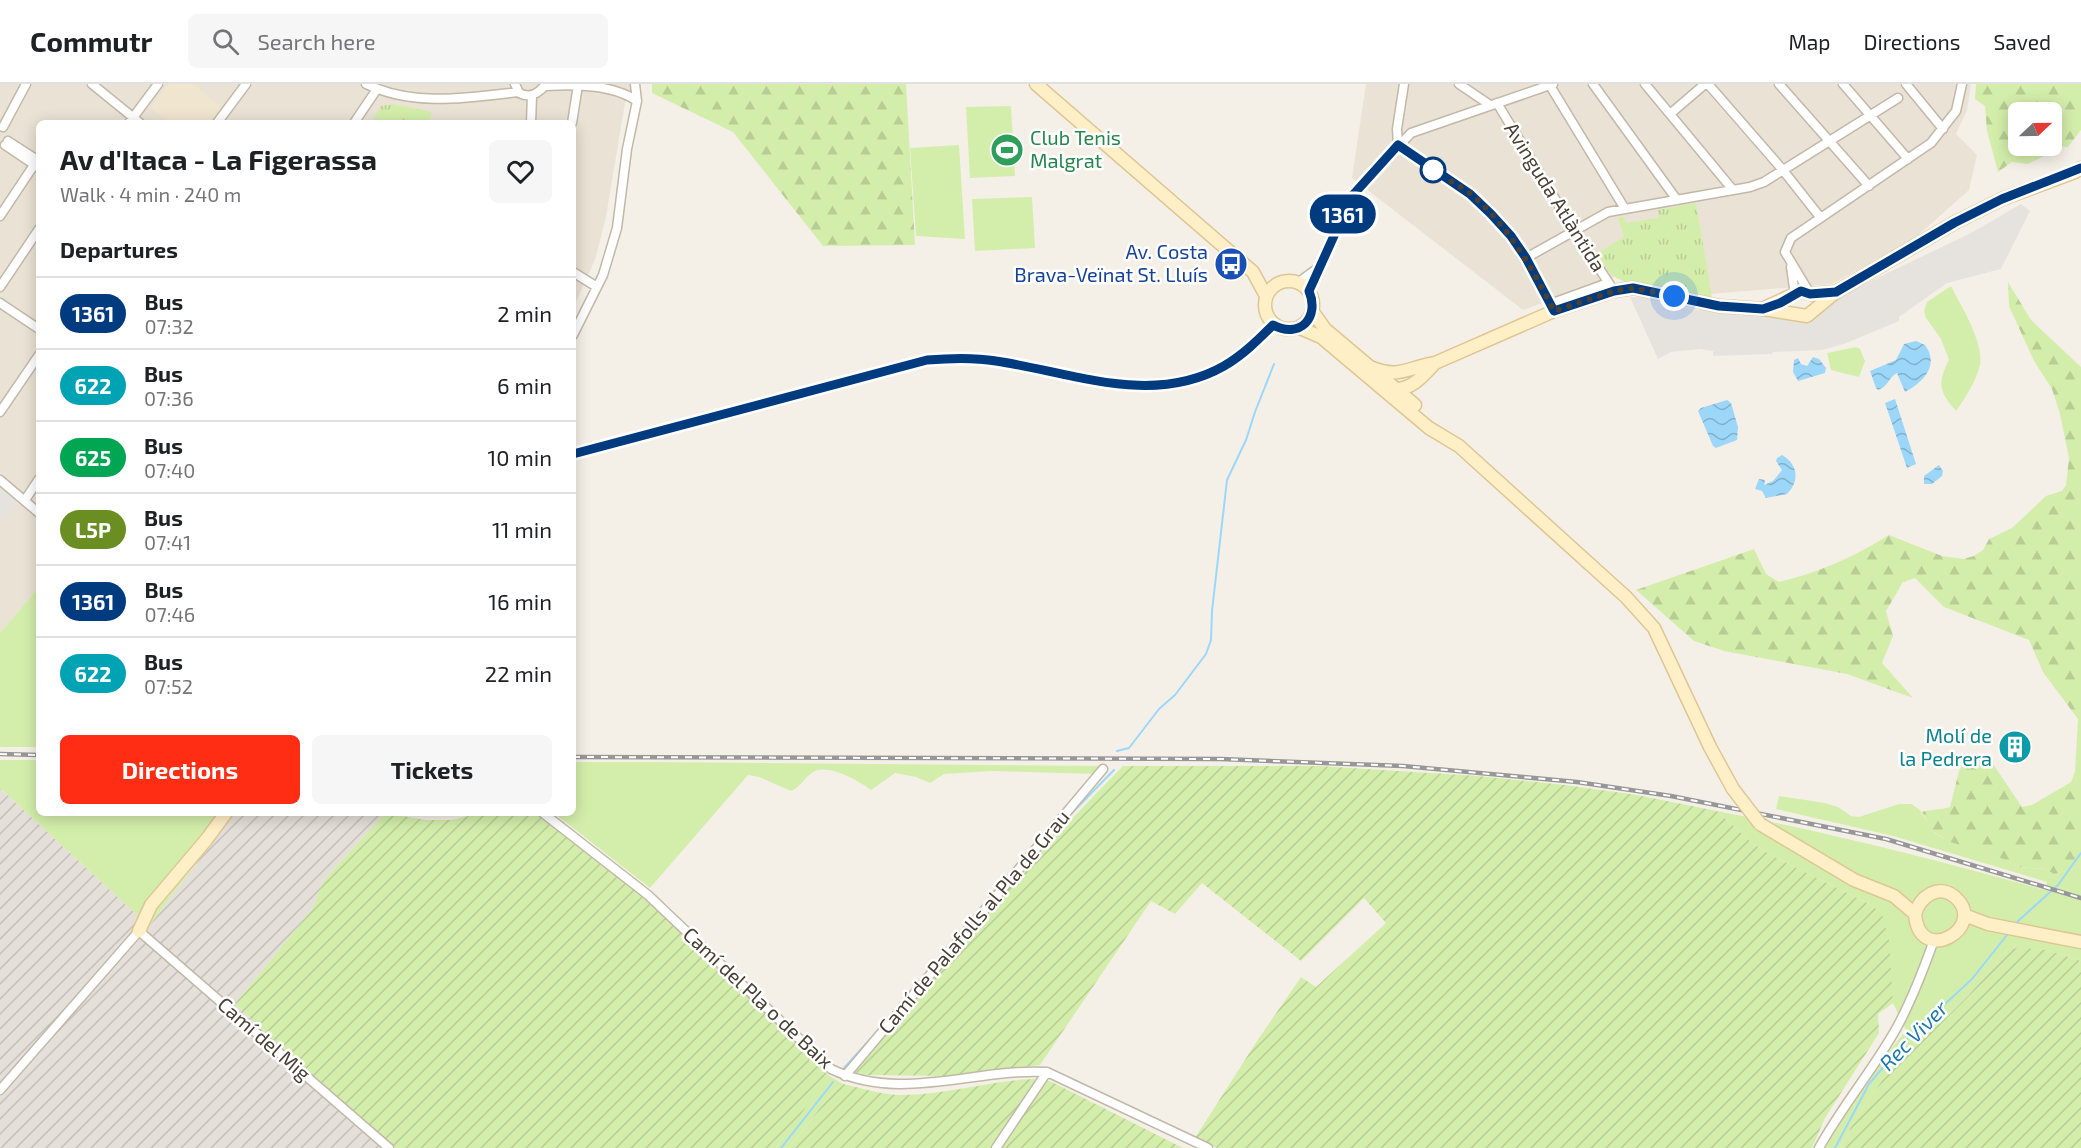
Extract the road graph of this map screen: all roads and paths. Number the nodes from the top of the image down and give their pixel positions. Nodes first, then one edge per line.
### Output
1 (26, 84) edge
2 (92, 84) edge
3 (158, 84) edge
4 (246, 84) edge
5 (366, 84) edge
6 (1036, 84) edge
7 (1404, 84) edge
8 (1459, 84) edge
9 (1551, 84) edge
10 (1593, 84) edge
11 (1645, 84) edge
12 (1707, 84) edge
13 (1779, 84) edge
14 (1844, 84) edge
15 (1920, 84) edge
16 (1962, 84) edge
17 (546, 85) edge
18 (578, 85) edge
19 (635, 85) edge
20 (1908, 87) edge
21 (516, 88) edge
22 (376, 89) junction
23 (621, 93) junction
24 (532, 96) junction
25 (1898, 98) dead end
26 (637, 101) junction
27 (1493, 104) junction
28 (1670, 114) junction
29 (1870, 115) junction
30 (133, 120) edge
31 (135, 120) edge
32 (219, 120) edge
33 (356, 120) edge
34 (531, 120) edge
35 (572, 120) edge
36 (2, 126) edge
37 (1943, 129) junction
38 (1828, 141) junction
39 (4, 144) edge
40 (1398, 145) junction
41 (1908, 159) junction
42 (36, 164) edge
43 (36, 166) edge
44 (2081, 168) edge
45 (1782, 169) junction
46 (1869, 186) junction
47 (1733, 190) junction
48 (1677, 200) junction
49 (1625, 209) junction
50 (0, 216) edge
51 (1820, 217) junction
52 (1574, 230) junction
53 (36, 234) edge
54 (1526, 258) junction
55 (1789, 261) junction
56 (1253, 272) junction
57 (576, 274) edge
58 (1280, 282) junction
59 (597, 286) junction
60 (1304, 286) junction
61 (1611, 287) junction
62 (0, 288) edge
63 (1836, 292) junction
64 (1810, 293) junction
65 (1266, 296) junction
66 (1794, 296) junction
67 (0, 303) edge
68 (1552, 307) junction
69 (1763, 309) junction
70 (1815, 309) junction
71 (1313, 312) junction
72 (1795, 313) junction
73 (1273, 325) junction
74 (36, 327) edge
75 (1299, 328) junction
76 (576, 329) edge
77 (36, 359) edge
78 (1435, 363) junction
79 (1364, 368) junction
80 (1400, 374) junction
81 (1417, 381) junction
82 (1397, 390) junction
83 (1420, 410) junction
84 (0, 412) edge
85 (1426, 425) junction
86 (1445, 436) junction
87 (576, 453) edge
88 (0, 480) edge
89 (36, 484) edge
90 (25, 500) junction
91 (36, 510) edge
92 (1103, 769) dead end
93 (224, 816) edge
94 (547, 816) edge
95 (1925, 896) junction
96 (1894, 897) junction
97 (1915, 914) junction
98 (1964, 915) junction
99 (1988, 924) junction
100 (1959, 930) junction
101 (139, 931) junction
102 (1934, 940) junction
103 (2081, 942) edge
104 (1047, 1072) junction
105 (845, 1076) junction
106 (0, 1090) edge
107 (389, 1148) edge
108 (996, 1148) edge
109 (1208, 1148) edge
110 (1819, 1148) edge

1 - 36 street
2 - 30 street
3 - 31 street
4 - 32 street
5 - 22 street
6 - 56 street
7 - 40 street
8 - 27 street
9 - 27 street
9 - 49 street
10 - 48 street
11 - 28 street
12 - 28 street
12 - 45 street
13 - 38 street
14 - 29 street
15 - 20 street
16 - 37 street
17 - 18 street
17 - 24 street
18 - 23 street
18 - 35 street
19 - 23 street
19 - 26 street
20 - 37 street
21 - 22 street
21 - 24 street
22 - 33 street
23 - 26 street
24 - 34 street
25 - 29 street
26 - 59 street
27 - 40 street
27 - 52 street, Avinguda Atlàntida
28 - 47 street
29 - 38 street
29 - 41 street
36 - 39 street
37 - 41 street
38 - 45 street
38 - 46 street
39 - 42 street
40 - 54 street
40 - 60 street
41 - 46 street
43 - 50 street
44 - 63 street
45 - 47 street
45 - 51 street
46 - 51 street
47 - 48 street
48 - 49 street
49 - 52 street
51 - 55 street
52 - 54 street
52 - 61 street, Avinguda Atlàntida
53 - 62 street
54 - 68 street
55 - 64 street
55 - 66 street
56 - 58 street
56 - 65 street
57 - 59 street
58 - 60 street
58 - 65 street
59 - 76 street
60 - 71 street
61 - 68 street
61 - 69 street
63 - 64 street
63 - 70 street
64 - 66 street
64 - 70 street
65 - 73 street
66 - 69 street
66 - 72 street
67 - 74 street
68 - 78 street
69 - 72 street
70 - 72 street
71 - 75 street
71 - 79 street
73 - 75 street
73 - 87 street
75 - 79 street
77 - 84 street
78 - 80 street
78 - 81 street
79 - 80 street
79 - 82 street
79 - 85 street
80 - 82 street
81 - 82 street
81 - 83 street
82 - 83 street
82 - 85 street
83 - 86 street
85 - 86 street
86 - 96 street, bridge
88 - 90 street
89 - 90 street
90 - 91 street
92 - 105 street, Camí de Palafolls al Pla de Grau
93 - 101 street
94 - 105 street, Camí del Pla o de Baix
95 - 96 street
95 - 97 street
95 - 98 street
96 - 97 street
97 - 102 street
98 - 99 street
98 - 100 street
99 - 100 street
99 - 103 street
100 - 102 street
101 - 106 street
101 - 107 street, Camí del Mig
102 - 110 street
104 - 105 street, Camí del Pla o de Baix
104 - 108 street
104 - 109 street, Camí del Pla o de Baix

